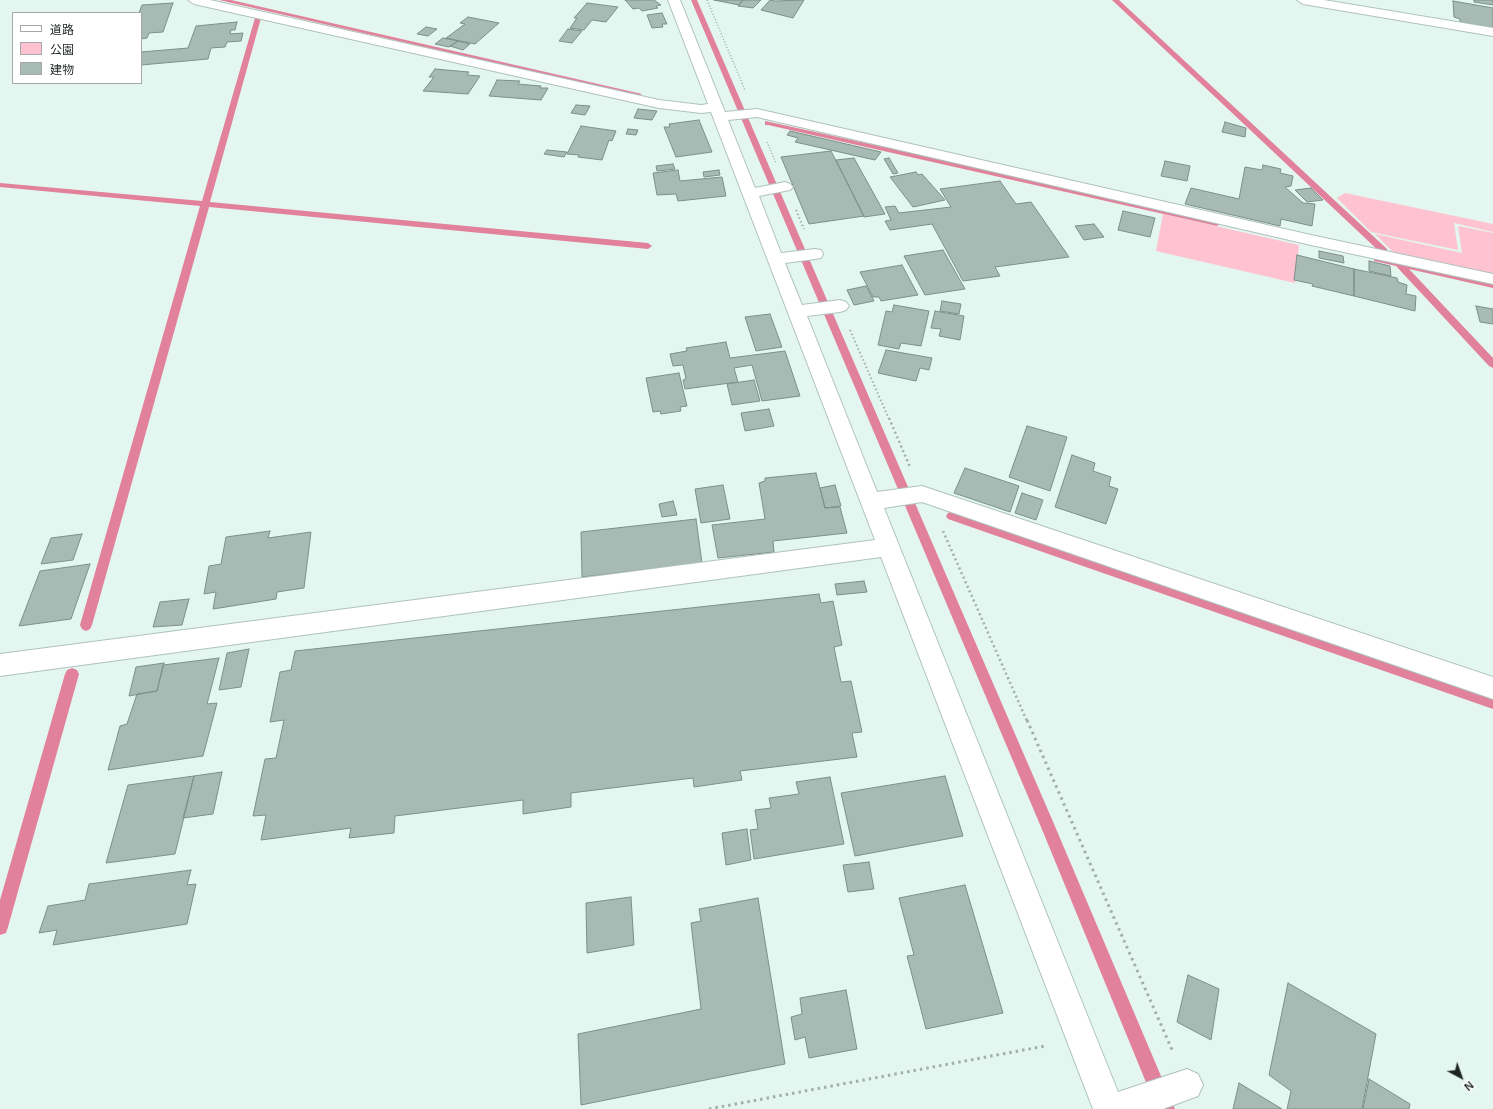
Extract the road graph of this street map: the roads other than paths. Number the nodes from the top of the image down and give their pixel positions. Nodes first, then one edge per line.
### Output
1 (194, 0) edge
2 (674, 0) edge
3 (1303, 0) edge
4 (1493, 32) edge
5 (723, 113) junction
6 (782, 188) dead end
7 (756, 192) junction
8 (813, 254) dead end
9 (782, 258) junction
10 (1493, 279) edge
11 (837, 306) dead end
12 (803, 311) junction
13 (880, 499) junction
14 (889, 547) junction
15 (0, 665) edge
16 (1493, 688) edge
17 (1183, 1087) road end
18 (1120, 1107) edge

1 - 5 street
2 - 5 street
3 - 4 street
5 - 7 street
5 - 10 street
6 - 7 street
7 - 9 street
8 - 9 street
9 - 12 street
11 - 12 street
12 - 13 street
13 - 14 street
13 - 16 street
14 - 15 street
14 - 18 street
17 - 18 street

